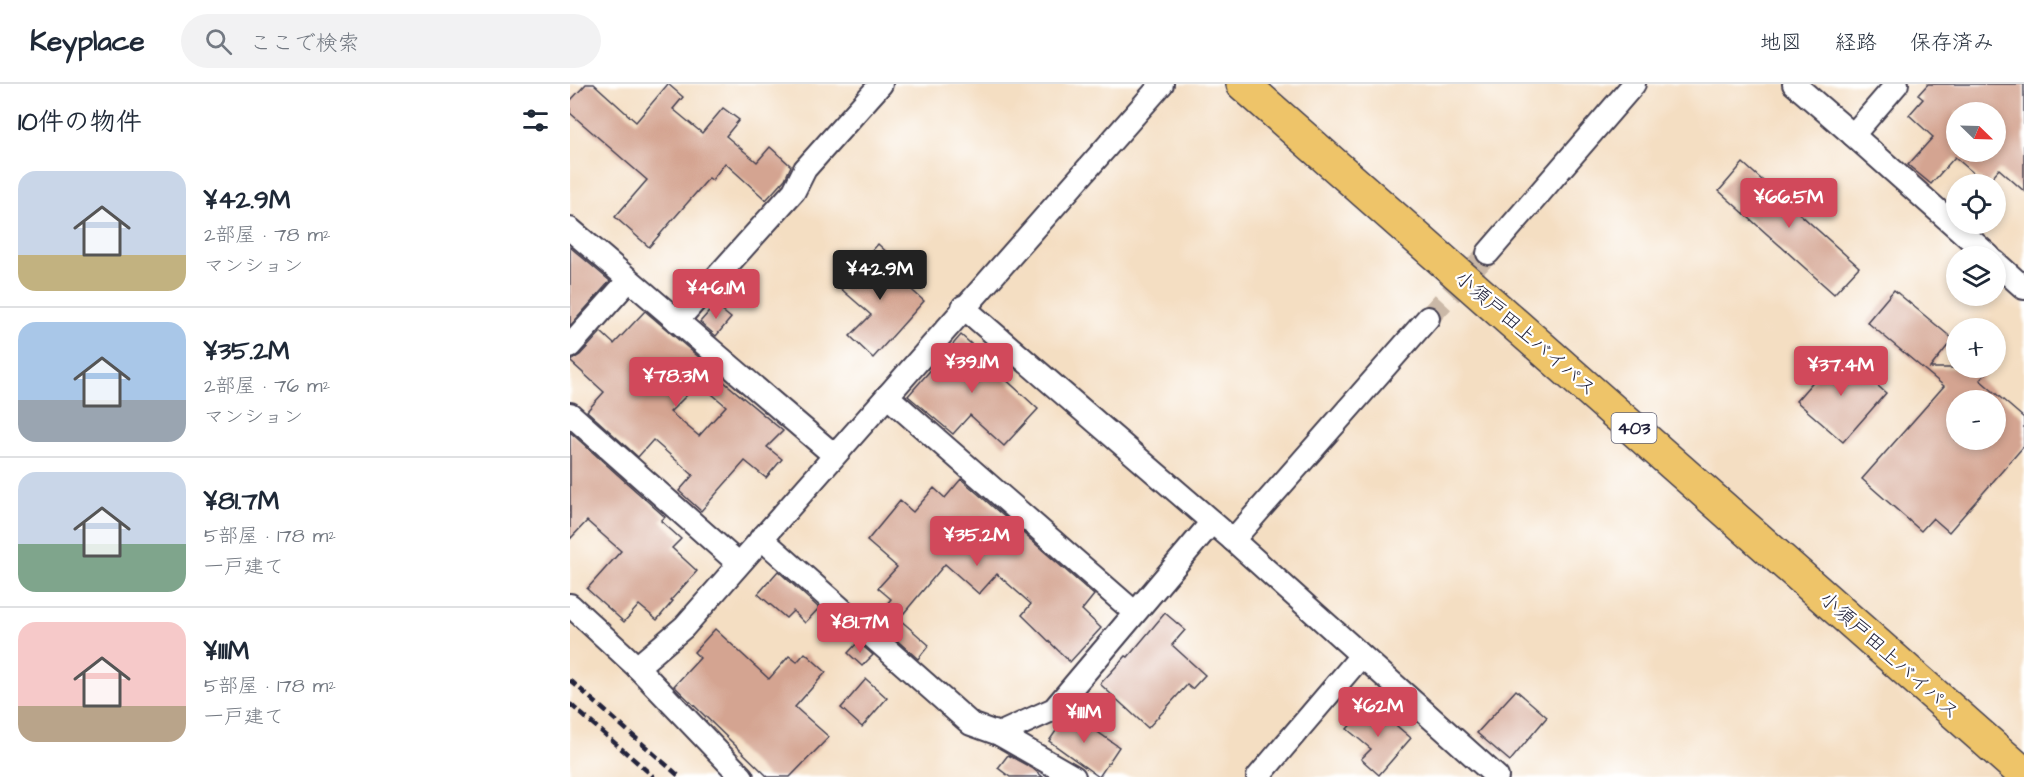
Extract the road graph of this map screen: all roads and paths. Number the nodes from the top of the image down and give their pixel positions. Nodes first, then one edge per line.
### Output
1 (881, 84) edge
2 (1162, 84) edge
3 (1243, 84) edge
4 (1634, 84) edge
5 (1794, 84) edge
6 (1897, 84) edge
7 (1853, 135) junction
8 (570, 230) edge
9 (1978, 246) edge
10 (1488, 253) tunnel mouth
11 (2006, 272) edge
12 (628, 281) junction
13 (2024, 288) edge
14 (963, 307) junction
15 (1428, 318) tunnel mouth
16 (677, 321) junction
17 (570, 346) edge
18 (887, 396) junction
19 (570, 414) edge
20 (834, 455) junction
21 (1212, 522) junction
22 (761, 538) junction
23 (1233, 540) junction
24 (738, 563) junction
25 (570, 605) edge
26 (1134, 612) junction
27 (1361, 656) junction
28 (637, 666) junction
29 (999, 734) junction
30 (2024, 774) edge
31 (742, 777) edge
32 (1074, 777) edge
33 (1258, 777) edge
34 (1497, 777) edge

1 - 16 street
2 - 14 street
3 - 30 highway, 小須戸田上バイパス / 403
4 - 10 street
5 - 7 street
6 - 7 street
7 - 9 street
8 - 12 street
11 - 13 street
12 - 16 street
12 - 17 street
14 - 18 street
14 - 21 street
15 - 23 street
16 - 20 street
18 - 20 street
18 - 26 street
19 - 24 street
20 - 22 street
21 - 23 street
21 - 26 street
22 - 24 street
22 - 29 street
23 - 27 street
24 - 28 street
25 - 28 street
26 - 29 street
27 - 33 street
27 - 34 street
28 - 31 street
29 - 32 street

